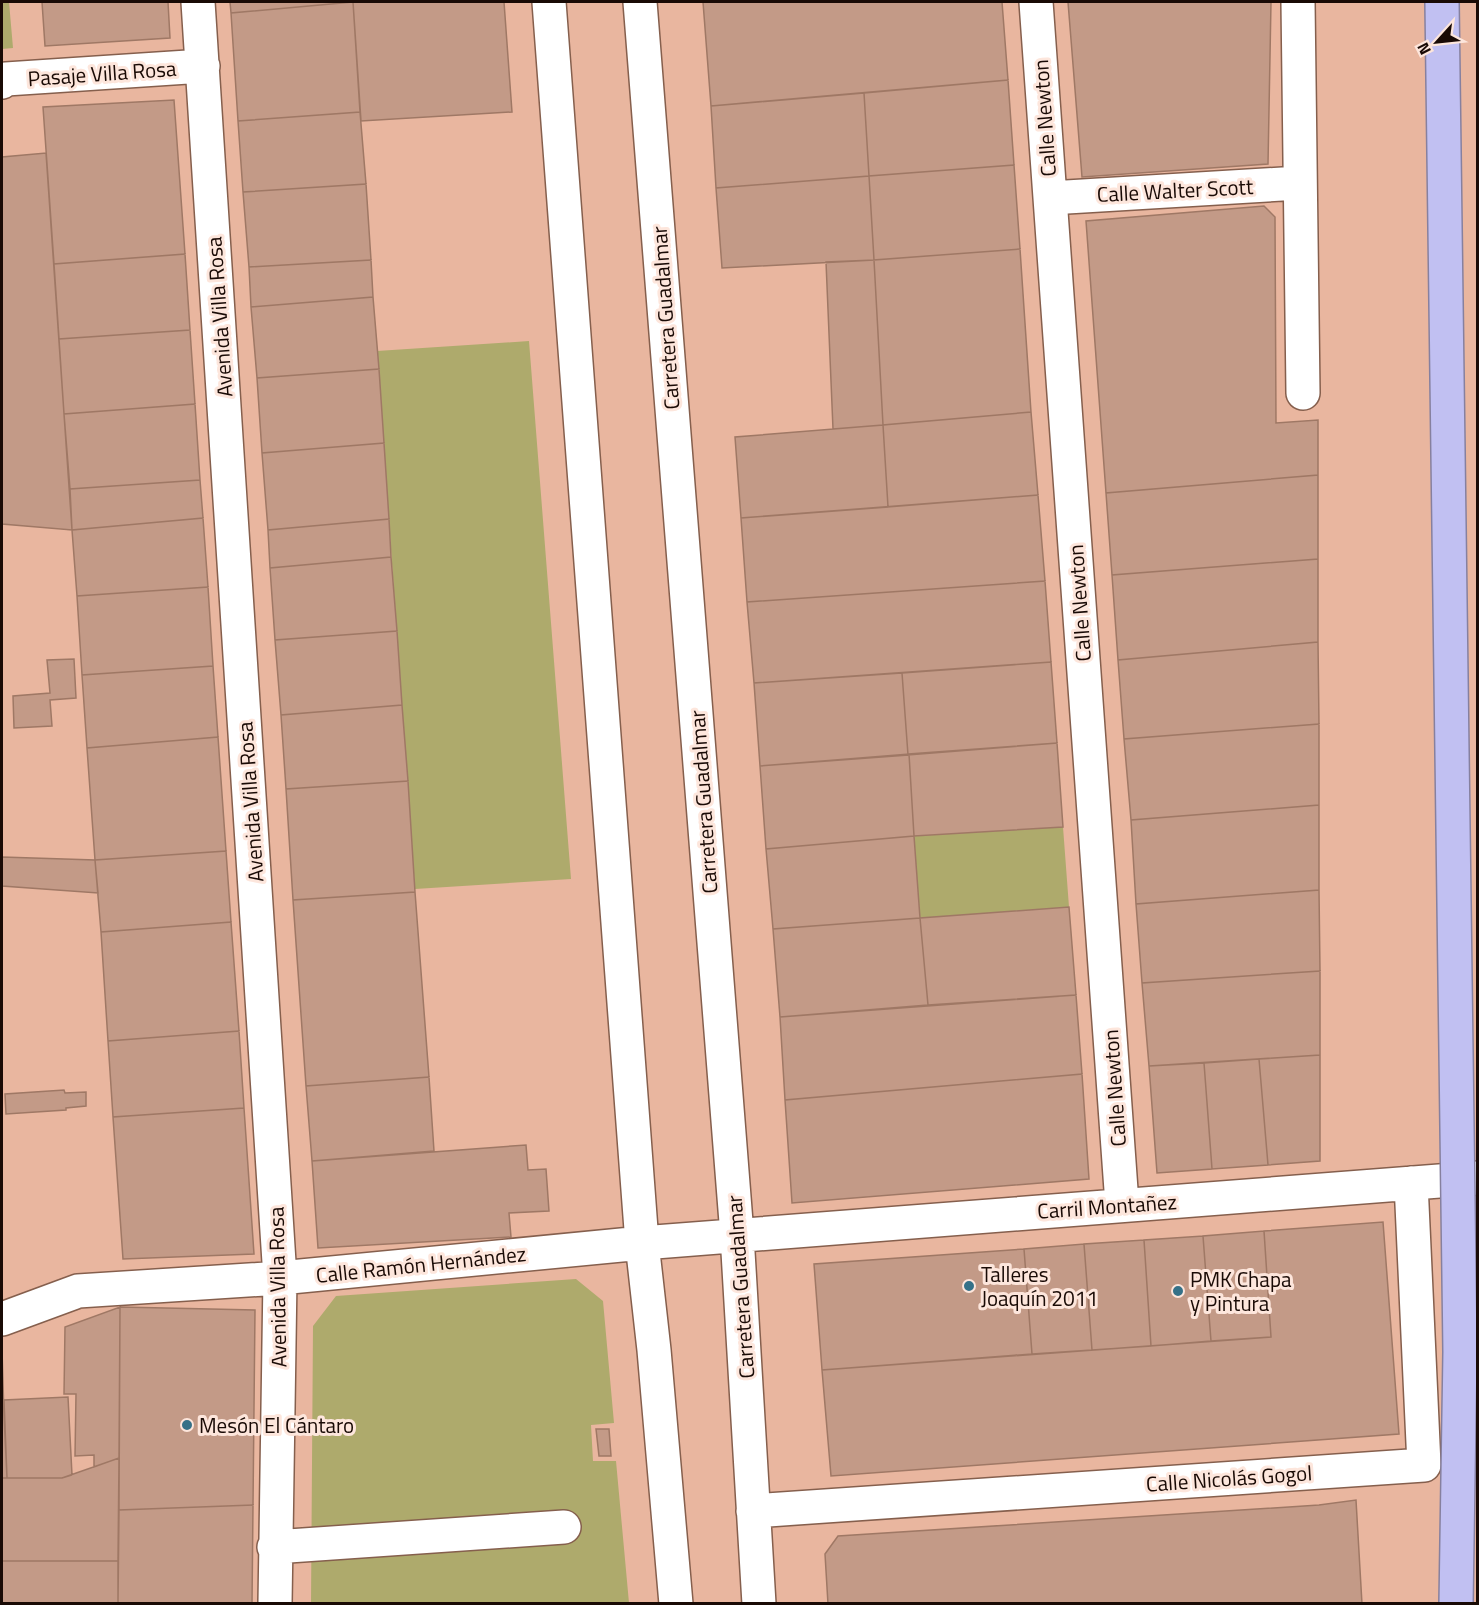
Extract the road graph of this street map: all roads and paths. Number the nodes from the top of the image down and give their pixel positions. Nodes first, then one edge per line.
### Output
1 (198, 2) edge
2 (549, 2) edge
3 (640, 2) edge
4 (1036, 2) edge
5 (1298, 2) edge
6 (1442, 2) edge
7 (203, 66) junction
8 (2, 82) edge
9 (1299, 183) junction
10 (1050, 198) junction
11 (1303, 393) dead end
12 (1478, 1178) edge
13 (1411, 1183) junction
14 (1122, 1204) junction
15 (737, 1235) junction
16 (642, 1243) junction
17 (280, 1278) junction
18 (2, 1319) edge
19 (753, 1511) junction
20 (564, 1527) dead end
21 (274, 1547) junction
22 (274, 1604) edge
23 (676, 1604) edge
24 (759, 1604) edge
25 (1456, 1604) edge

1 - 7 street, Avenida Villa Rosa
2 - 16 street
3 - 15 street, Carretera Guadalmar
4 - 10 street, Calle Newton
5 - 9 street
6 - 25 highway, bridge
7 - 8 street, Pasaje Villa Rosa
7 - 17 street, Avenida Villa Rosa
9 - 10 street, Calle Walter Scott
9 - 11 street
10 - 14 street, Calle Newton
12 - 13 street, Carril Montañez
13 - 14 street, Carril Montañez
13 - 19 street, Calle Nicolás Gogol
14 - 15 street, Carril Montañez
15 - 16 street, Calle Ramón Hernández
15 - 19 street, Carretera Guadalmar
16 - 17 street, Calle Ramón Hernández
16 - 23 street
17 - 18 street, Calle Ramón Hernández
17 - 21 street, Avenida Villa Rosa
19 - 24 street, Carretera Guadalmar
20 - 21 street
21 - 22 street, Avenida Villa Rosa

